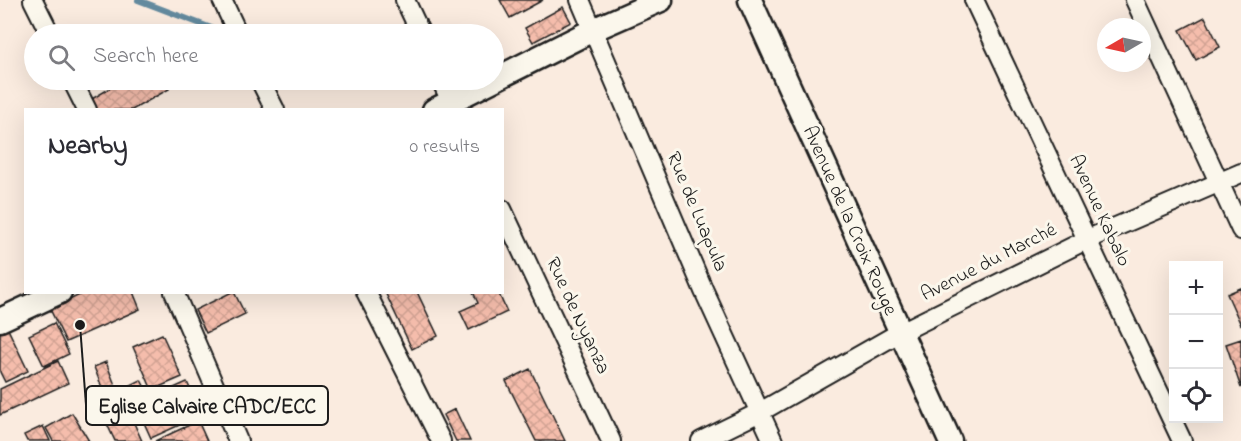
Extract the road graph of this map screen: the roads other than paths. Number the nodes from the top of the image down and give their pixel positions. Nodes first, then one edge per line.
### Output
1 (33, 0) edge
2 (222, 0) edge
3 (405, 0) edge
4 (580, 0) edge
5 (661, 0) edge
6 (750, 0) edge
7 (974, 0) edge
8 (1134, 0) edge
9 (45, 24) edge
10 (234, 24) edge
11 (416, 24) edge
12 (595, 29) junction
13 (504, 77) edge
14 (77, 90) edge
15 (265, 90) edge
16 (443, 90) edge
17 (479, 90) edge
18 (447, 107) edge
19 (86, 108) edge
20 (274, 108) edge
21 (1241, 173) edge
22 (1219, 183) junction
23 (504, 213) edge
24 (1241, 231) edge
25 (1088, 239) junction
26 (56, 294) edge
27 (175, 294) edge
28 (367, 294) edge
29 (0, 320) edge
30 (899, 333) junction
31 (760, 412) junction
32 (238, 441) edge
33 (441, 441) edge
34 (611, 441) edge
35 (701, 441) edge
36 (773, 441) edge
37 (950, 441) edge
38 (1182, 441) edge

1 - 9 street
2 - 10 street
3 - 11 street
4 - 12 street, Rue de Luapula
5 - 12 street
6 - 30 street, Avenue de la Croix Rouge
7 - 25 street, Avenue Kabalo
8 - 22 street
12 - 13 street
12 - 31 street, Rue de Luapula
14 - 19 street
15 - 20 street
16 - 18 street
17 - 18 street
21 - 22 street, Avenue du Marché
22 - 24 street
22 - 25 street, Avenue du Marché
23 - 34 street, Rue de Nyanza
25 - 30 street, Avenue du Marché
25 - 38 street, Avenue Kabalo
26 - 29 street
27 - 32 street
28 - 33 street
30 - 31 street, Avenue du Marché
30 - 37 street, Avenue de la Croix Rouge
31 - 35 street, Avenue du Marché
31 - 36 street, Rue de Luapula

